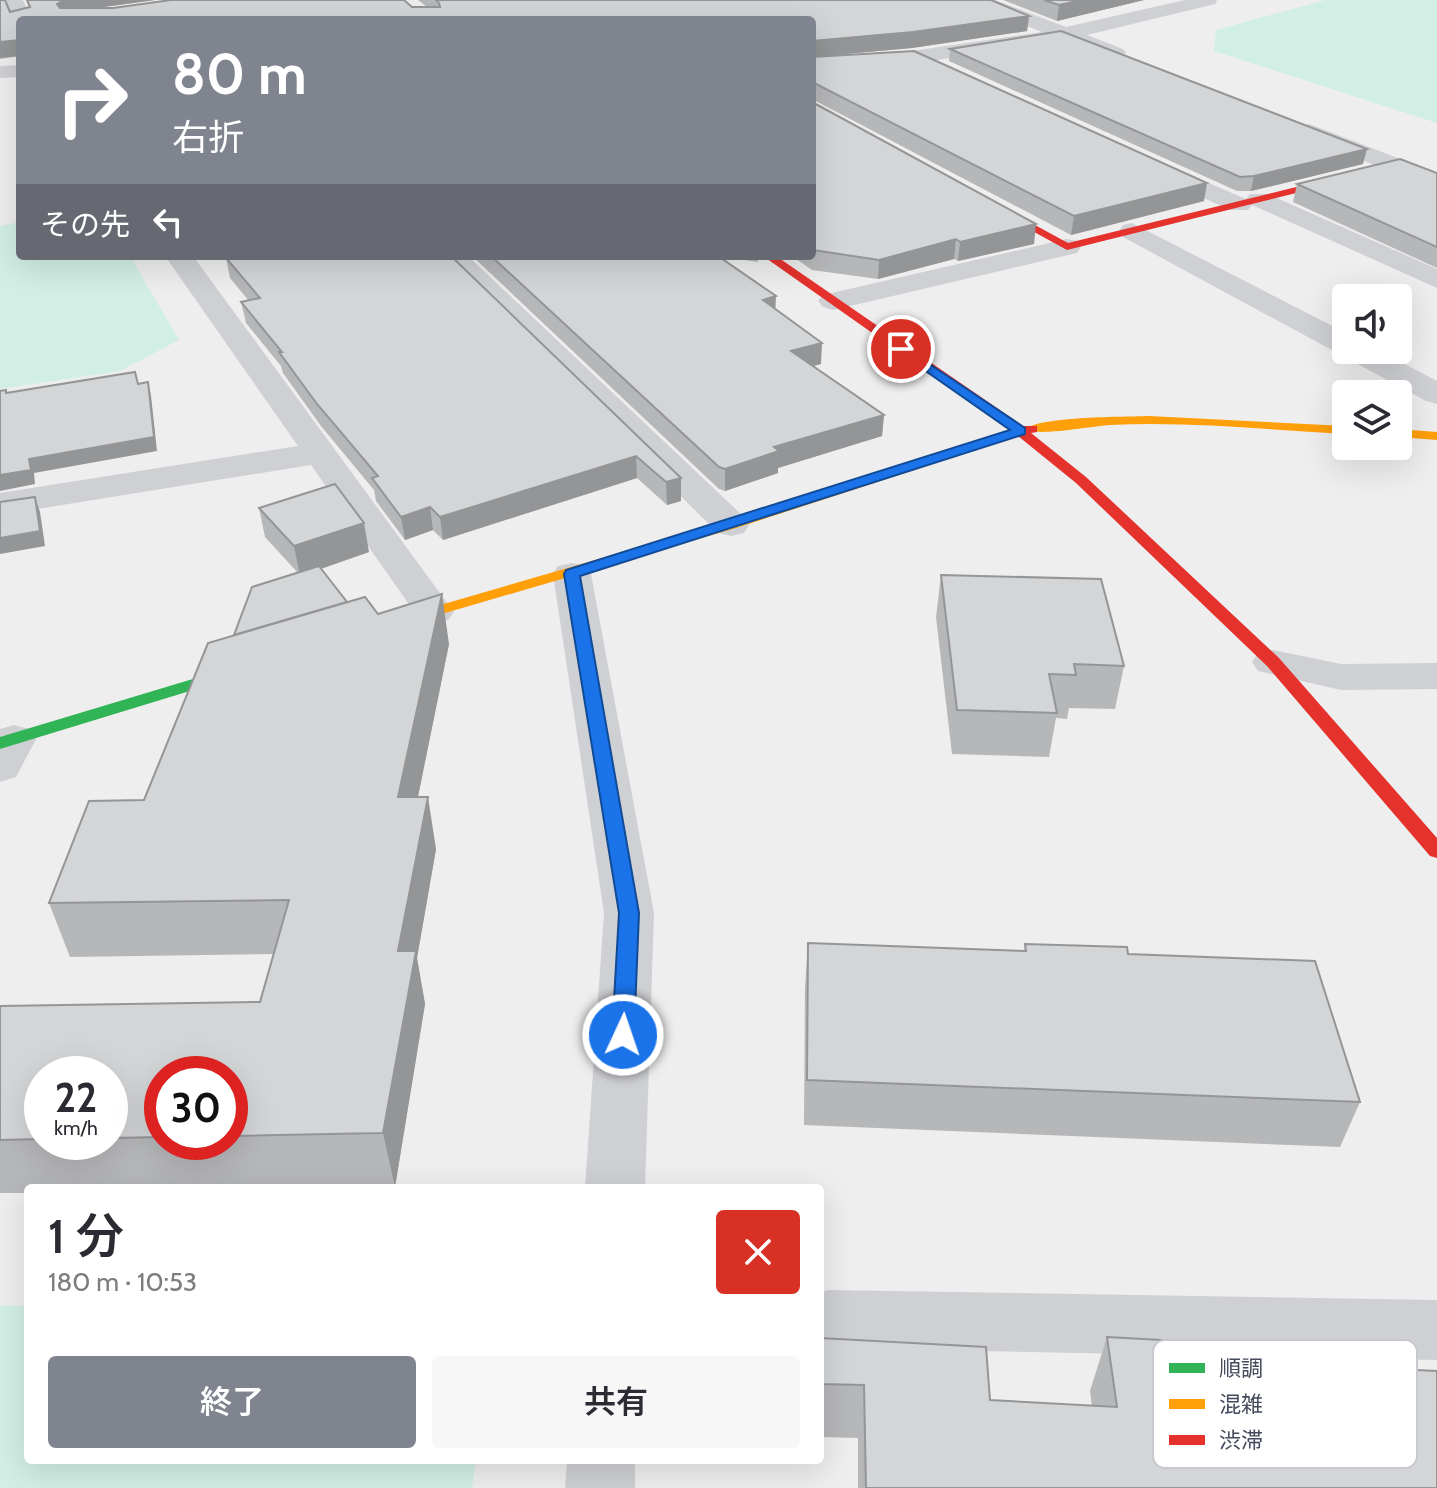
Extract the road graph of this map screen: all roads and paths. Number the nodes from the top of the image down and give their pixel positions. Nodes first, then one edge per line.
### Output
1 (978, 0) edge
2 (1208, 0) edge
3 (1067, 34) junction
4 (917, 58) junction
5 (1143, 64) edge
6 (816, 65) edge
7 (959, 78) edge
8 (1291, 124) edge
9 (1127, 154) edge
10 (1395, 166) junction
11 (1437, 182) edge
12 (973, 195) edge
13 (1249, 202) junction
14 (1132, 231) junction
15 (1067, 247) junction
16 (456, 260) edge
17 (775, 260) edge
18 (196, 267) edge
19 (1437, 280) edge
20 (833, 301) junction
21 (1332, 338) edge
22 (1381, 364) edge
23 (1437, 394) edge
24 (1332, 429) edge
25 (1020, 431) junction
26 (1412, 434) edge
27 (1437, 436) edge
28 (321, 453) junction
29 (0, 504) edge
30 (731, 525) junction
31 (572, 574) junction
32 (434, 612) junction
33 (374, 630) edge
34 (269, 662) edge
35 (1273, 662) junction
36 (1437, 676) edge
37 (5, 750) edge
38 (1437, 851) edge
39 (615, 1184) edge
40 (828, 1319) dead end
41 (1437, 1330) edge
42 (601, 1464) edge
43 (600, 1488) edge

1 - 3 street
2 - 3 street
3 - 4 street
3 - 5 street
4 - 6 street
4 - 7 street
8 - 10 street
9 - 13 street
10 - 11 street
10 - 13 street
12 - 15 street
13 - 14 street
13 - 19 street
14 - 15 street
14 - 21 street
15 - 20 street
16 - 30 street
17 - 20 street
18 - 28 street
20 - 25 street
22 - 23 street
24 - 25 street
25 - 30 street
25 - 35 street
26 - 27 street
28 - 29 street
28 - 32 street
30 - 31 street
31 - 32 street
31 - 39 street
32 - 33 street
34 - 37 street
35 - 36 street
35 - 38 street
40 - 41 street
42 - 43 street

